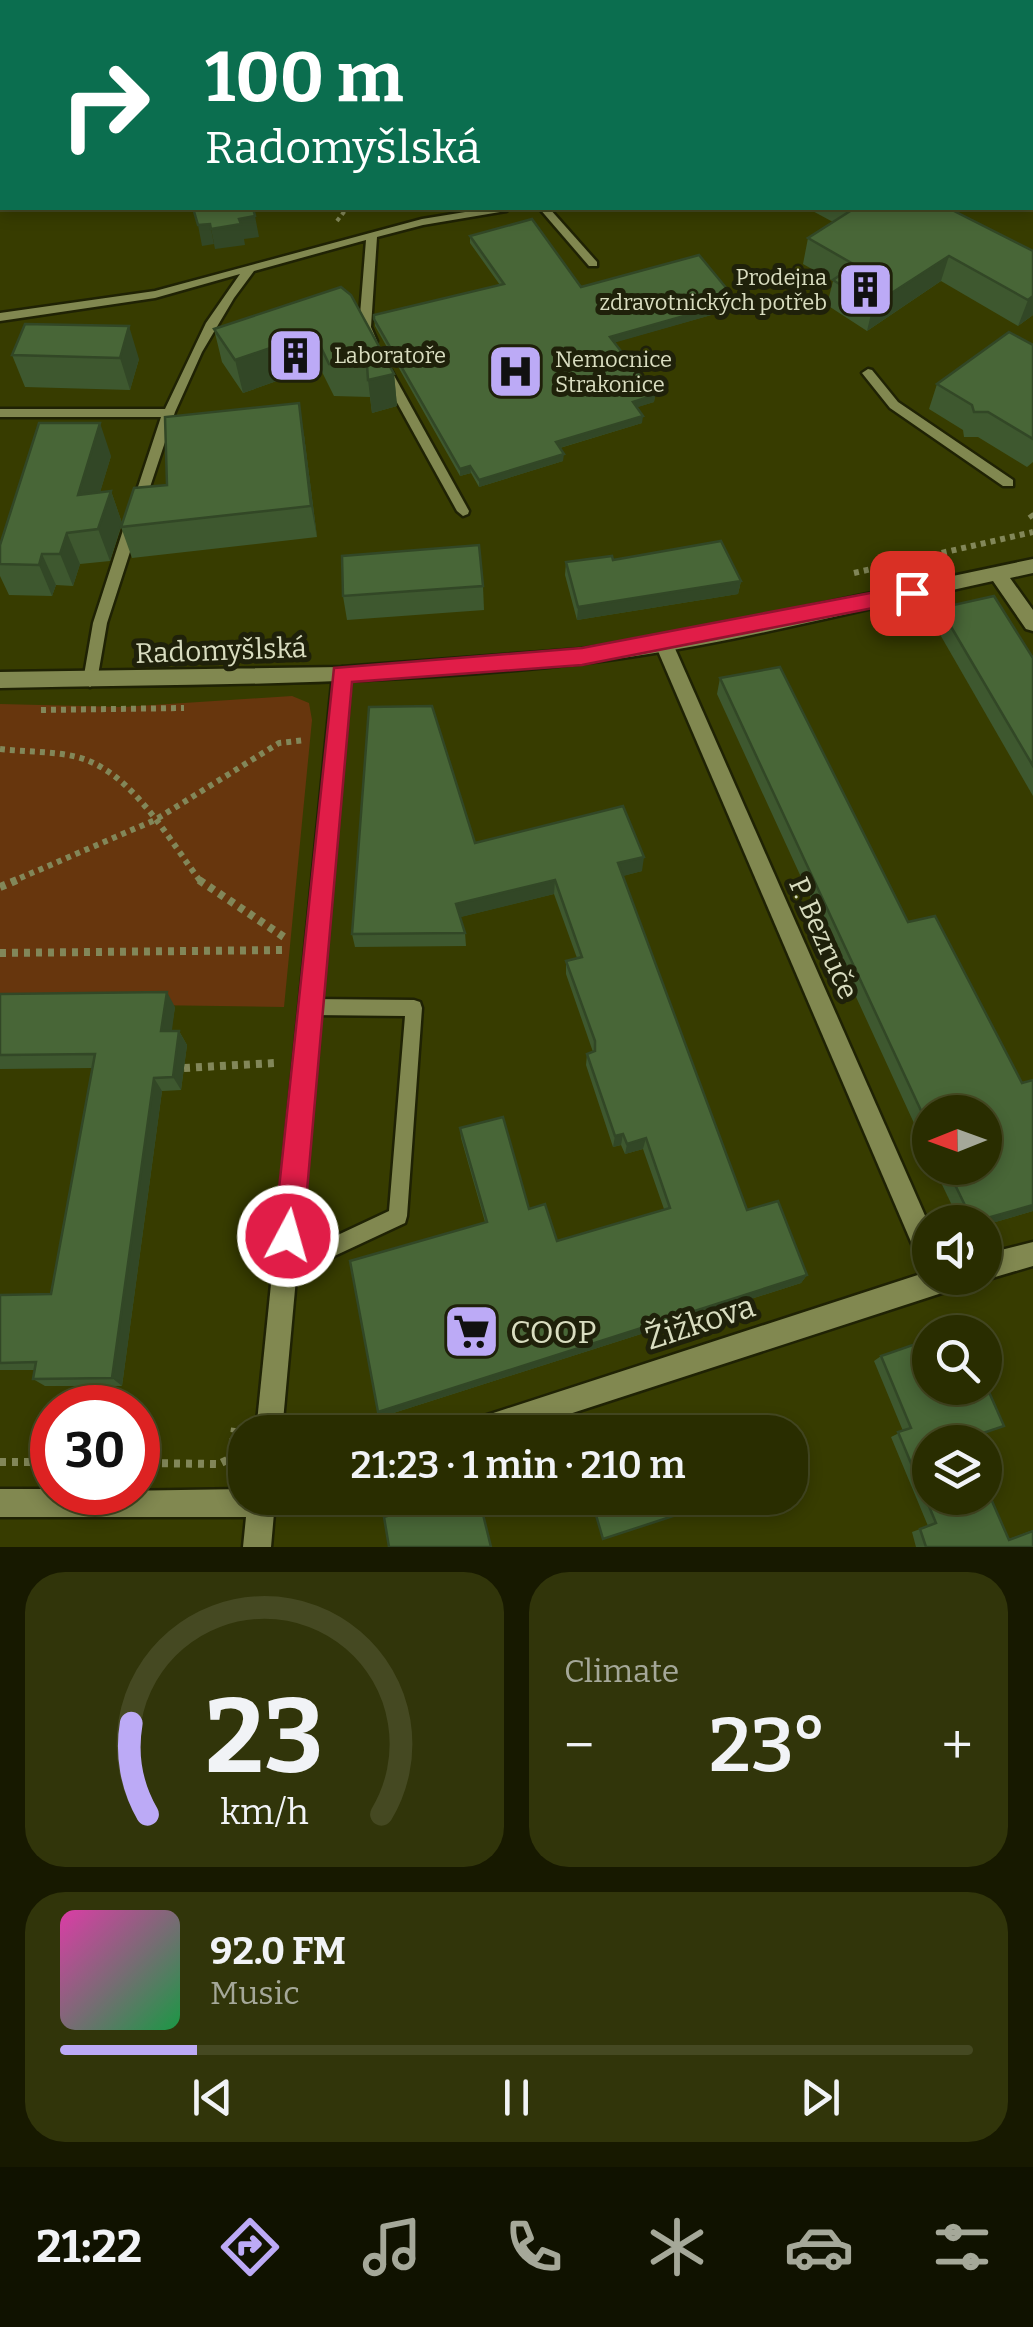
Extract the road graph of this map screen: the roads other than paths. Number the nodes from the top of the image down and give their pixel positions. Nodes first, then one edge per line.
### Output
1 (412, 210) edge
2 (494, 210) edge
3 (546, 210) edge
4 (422, 222) junction
5 (372, 236) junction
6 (593, 264) dead end
7 (248, 270) junction
8 (0, 317) edge
9 (868, 373) dead end
10 (0, 413) edge
11 (170, 413) junction
12 (1008, 483) dead end
13 (463, 511) dead end
14 (1033, 566) edge
15 (1000, 576) junction
16 (1033, 624) edge
17 (664, 644) junction
18 (342, 674) junction
19 (0, 680) edge
20 (90, 681) junction
21 (312, 1006) junction
22 (912, 1211) edge
23 (1033, 1254) edge
24 (1002, 1262) edge
25 (285, 1270) junction
26 (912, 1282) edge
27 (271, 1415) edge
28 (525, 1415) edge
29 (228, 1500) edge
30 (0, 1503) edge
31 (264, 1515) edge
32 (257, 1547) edge

1 - 4 lane
2 - 4 lane
3 - 6 lane
4 - 5 lane
5 - 7 lane
5 - 13 lane
7 - 8 lane
7 - 11 lane
9 - 12 lane
10 - 11 lane
11 - 20 lane
14 - 15 street, Radomyšlská
15 - 16 street
15 - 17 street, Radomyšlská
17 - 18 street, Radomyšlská
17 - 22 street, P. Bezruče
18 - 20 street, Radomyšlská
18 - 21 street
19 - 20 street, Radomyšlská
21 - 25 street
21 - 25 lane
23 - 24 street
25 - 27 street
26 - 28 street, Žižkova
29 - 30 street
31 - 32 street

